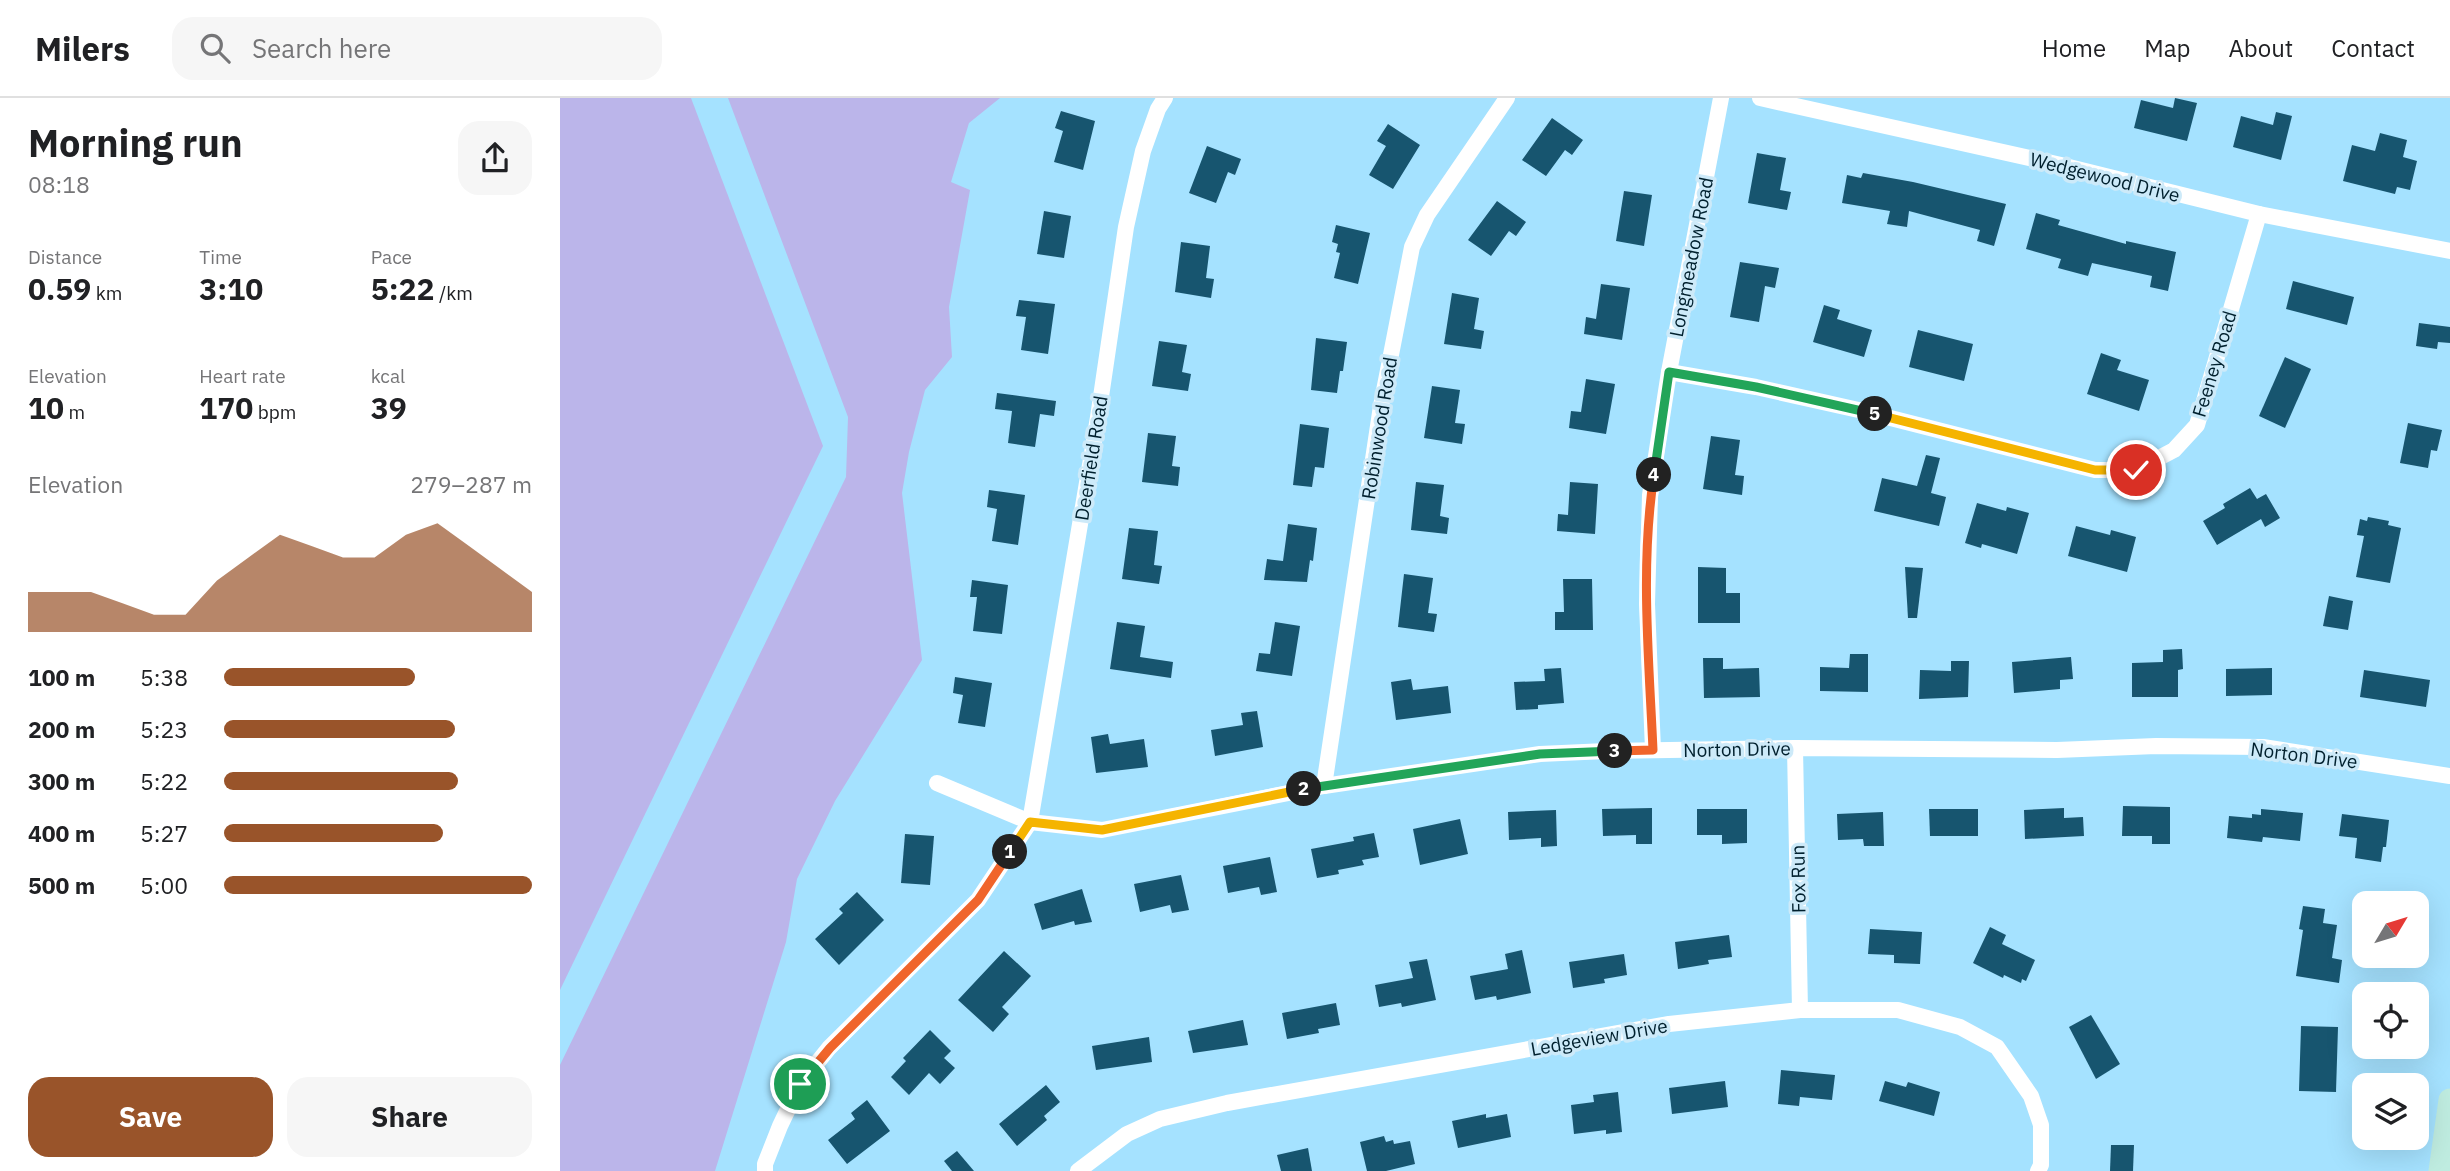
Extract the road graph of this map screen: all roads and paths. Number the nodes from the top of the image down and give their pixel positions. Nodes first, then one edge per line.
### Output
1 (1165, 98) edge
2 (1507, 98) edge
3 (1721, 98) edge
4 (1760, 98) edge
5 (2259, 214) junction
6 (2450, 251) edge
7 (1669, 372) junction
8 (1795, 748) junction
9 (1653, 750) junction
10 (2450, 776) edge
11 (937, 783) dead end
12 (1324, 786) junction
13 (1030, 822) junction
14 (1800, 1010) junction
15 (2450, 1100) edge
16 (765, 1171) edge
17 (1078, 1171) edge
18 (2038, 1171) edge
19 (2440, 1171) edge

1 - 13 street, Deerfield Road
2 - 12 street, Robinwood Road
3 - 7 street, Longmeadow Road
4 - 5 street, Wedgewood Drive
5 - 6 street, Wedgewood Drive
5 - 7 street, Feeney Road
7 - 9 street, Longmeadow Road
8 - 9 street, Norton Drive
8 - 10 street, Norton Drive
8 - 14 street, Fox Run
9 - 12 street, Norton Drive
11 - 13 street, Norton Drive
12 - 13 street, Norton Drive
13 - 16 street
14 - 17 street, Ledgeview Drive
14 - 18 street, Ledgeview Drive
15 - 19 main road

